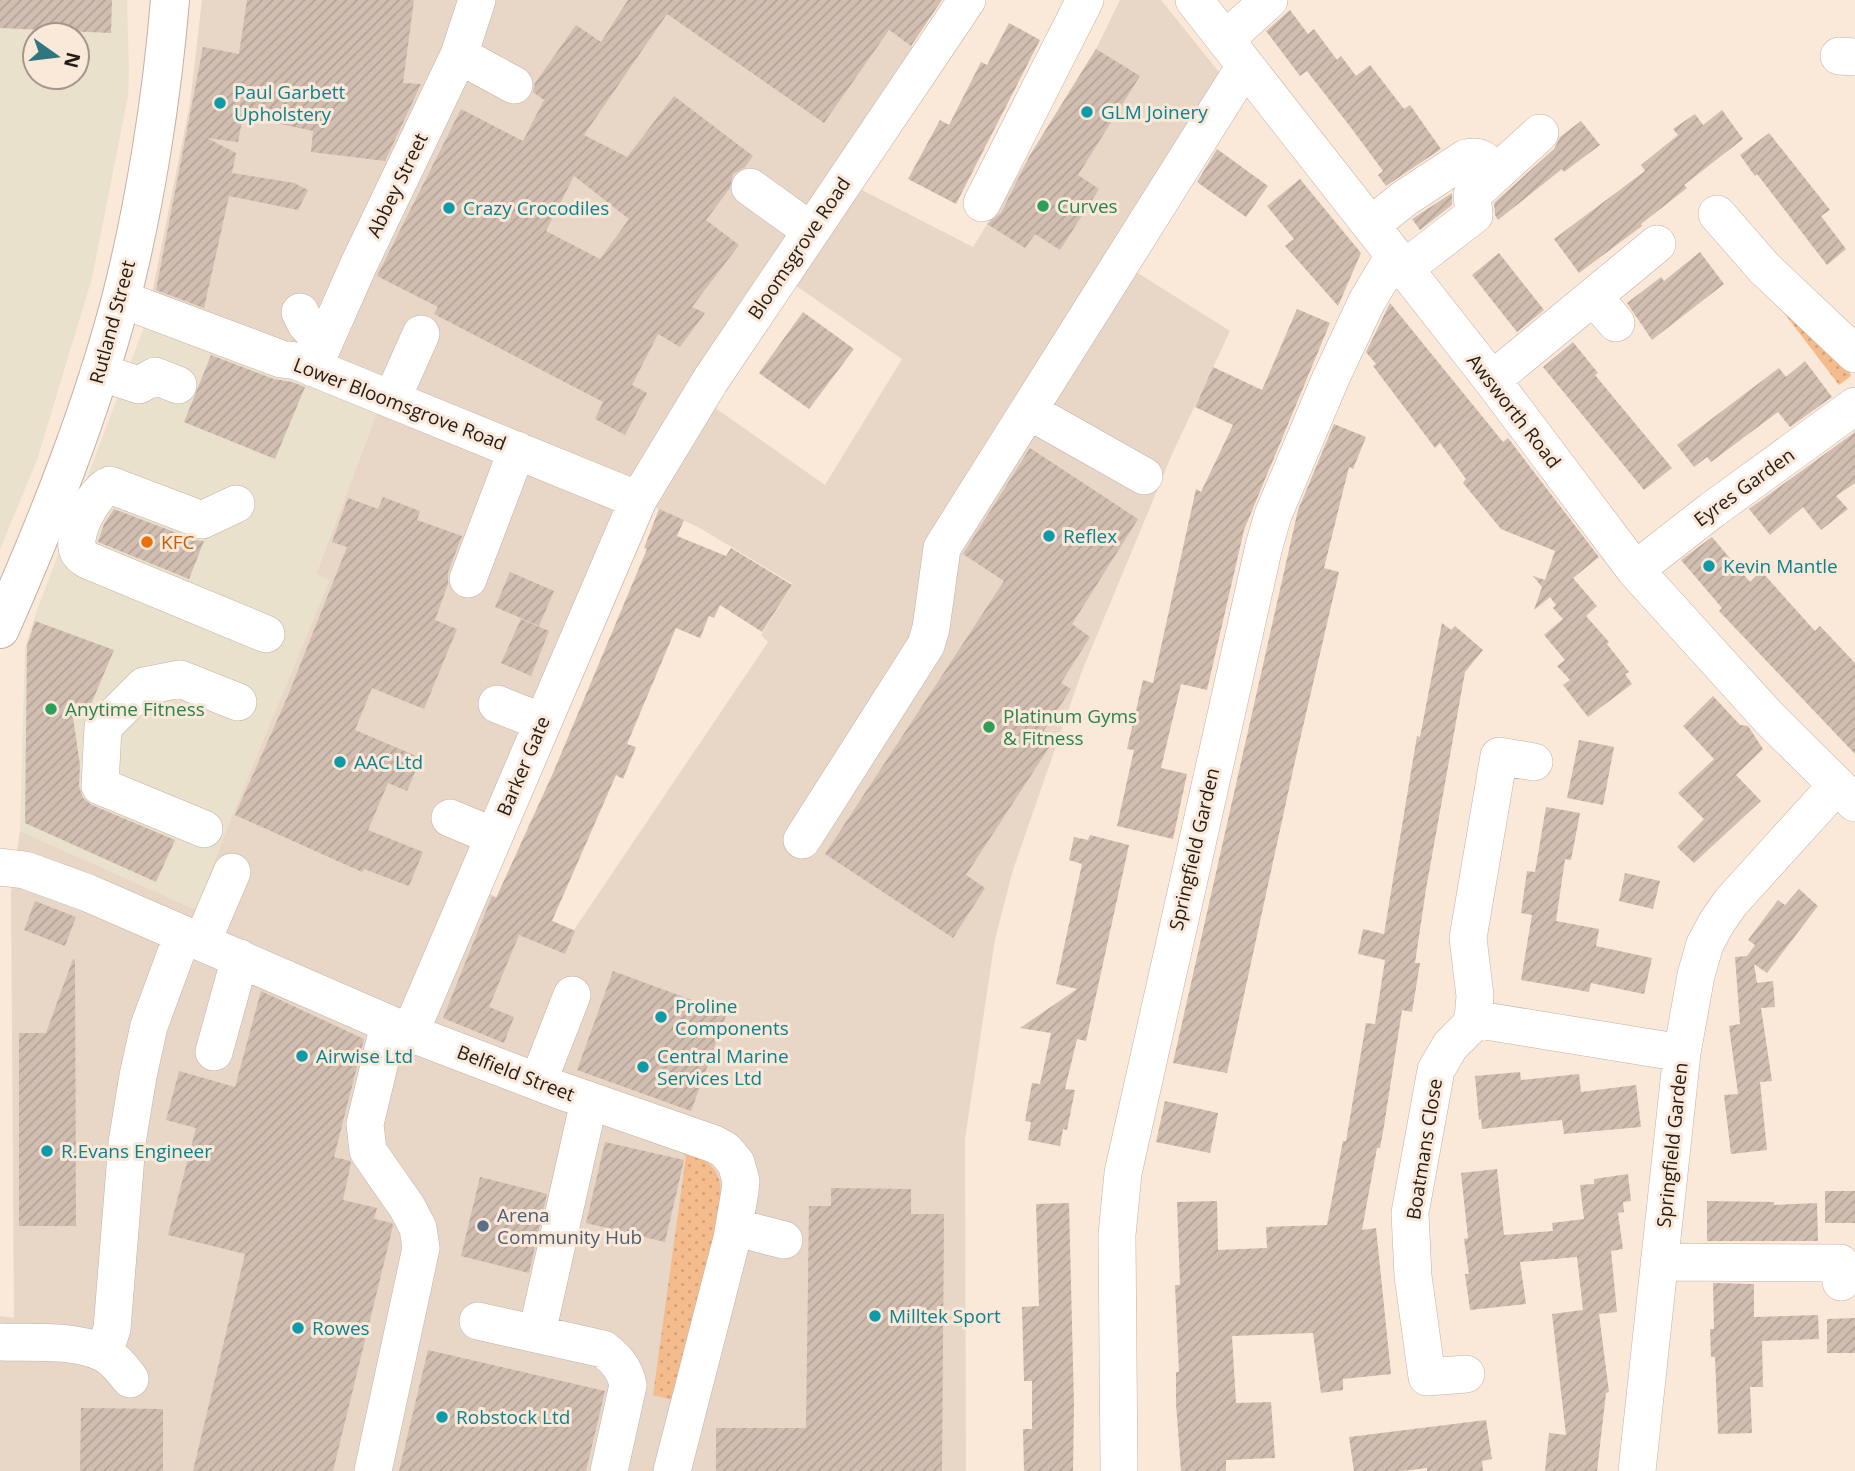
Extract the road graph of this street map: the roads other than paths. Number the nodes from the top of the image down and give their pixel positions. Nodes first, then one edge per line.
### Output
1 (170, 0) edge
2 (477, 0) edge
3 (967, 0) edge
4 (1085, 0) edge
5 (1194, 0) edge
6 (1269, 0) edge
7 (1235, 53) junction
8 (459, 55) junction
9 (514, 85) dead end
10 (1541, 133) dead end
11 (1496, 173) junction
12 (750, 187) dead end
13 (982, 204) dead end
14 (1717, 214) dead end
15 (1371, 225) junction
16 (811, 231) junction
17 (1657, 244) dead end
18 (1399, 263) junction
19 (121, 299) junction
20 (300, 312) dead end
21 (421, 334) dead end
22 (1855, 354) edge
23 (311, 357) junction
24 (99, 372) junction
25 (1492, 380) junction
26 (178, 385) dead end
27 (392, 400) junction
28 (1855, 406) edge
29 (1029, 411) junction
30 (517, 450) junction
31 (1144, 476) dead end
32 (638, 500) junction
33 (236, 504) dead end
34 (1635, 570) junction
35 (468, 579) dead end
36 (0, 629) edge
37 (266, 634) dead end
38 (238, 702) dead end
39 (497, 704) dead end
40 (542, 722) junction
41 (1534, 762) dead end
42 (1846, 794) edge
43 (450, 818) dead end
44 (204, 829) dead end
45 (493, 836) junction
46 (802, 840) dead end
47 (0, 867) edge
48 (232, 872) dead end
49 (193, 938) junction
50 (240, 958) junction
51 (572, 995) dead end
52 (1472, 1018) junction
53 (399, 1028) junction
54 (214, 1052) dead end
55 (1682, 1054) junction
56 (538, 1082) junction
57 (589, 1101) junction
58 (734, 1227) junction
59 (784, 1240) dead end
60 (1659, 1262) junction
61 (1841, 1282) dead end
62 (478, 1321) dead end
63 (537, 1333) junction
64 (0, 1342) edge
65 (104, 1353) junction
66 (1466, 1374) dead end
67 (130, 1379) dead end
68 (373, 1471) edge
69 (609, 1471) edge
70 (672, 1471) edge
71 (1119, 1471) edge
72 (1637, 1471) edge

1 - 19 main road, Rutland Street
2 - 8 street, Abbey Street
3 - 16 street, Bloomsgrove Road
4 - 13 street
5 - 7 street, Awsworth Road
6 - 7 street
7 - 15 street, Awsworth Road
7 - 29 street
8 - 9 street
8 - 23 street, Abbey Street
10 - 11 street
11 - 15 street
11 - 18 street
12 - 16 street
14 - 22 street
15 - 18 street, Awsworth Road
16 - 32 street, Bloomsgrove Road
17 - 25 street
18 - 25 street, Awsworth Road
18 - 71 street, Springfield Garden
19 - 23 street, Lower Bloomsgrove Road
19 - 24 main road, Rutland Street
20 - 23 street
21 - 27 street
23 - 27 street, Lower Bloomsgrove Road
24 - 26 street
24 - 36 main road, Rutland Street
25 - 34 street, Awsworth Road
27 - 30 street, Lower Bloomsgrove Road
28 - 34 street, Eyres Garden
29 - 31 street
29 - 46 street
30 - 32 street, Lower Bloomsgrove Road
30 - 35 street
32 - 40 street, Barker Gate
33 - 37 street
34 - 42 street, Awsworth Road
38 - 44 street
39 - 40 street
40 - 45 street, Barker Gate
41 - 52 street
42 - 55 street, Springfield Garden
43 - 45 street
45 - 53 street, Barker Gate
47 - 49 street, Belfield Street
48 - 49 street
49 - 50 street, Belfield Street
49 - 65 street
50 - 53 street, Belfield Street
50 - 54 street
51 - 56 street
52 - 55 street
52 - 66 street, Boatmans Close
53 - 56 street, Belfield Street
53 - 68 street, Barker Gate
55 - 60 street, Springfield Garden
56 - 57 street, Belfield Street
57 - 58 street, Belfield Street
57 - 63 street
58 - 59 street
58 - 70 street, Belfield Street
60 - 61 street
60 - 72 street, Springfield Garden
62 - 63 street
63 - 69 street
64 - 65 street
65 - 67 street

